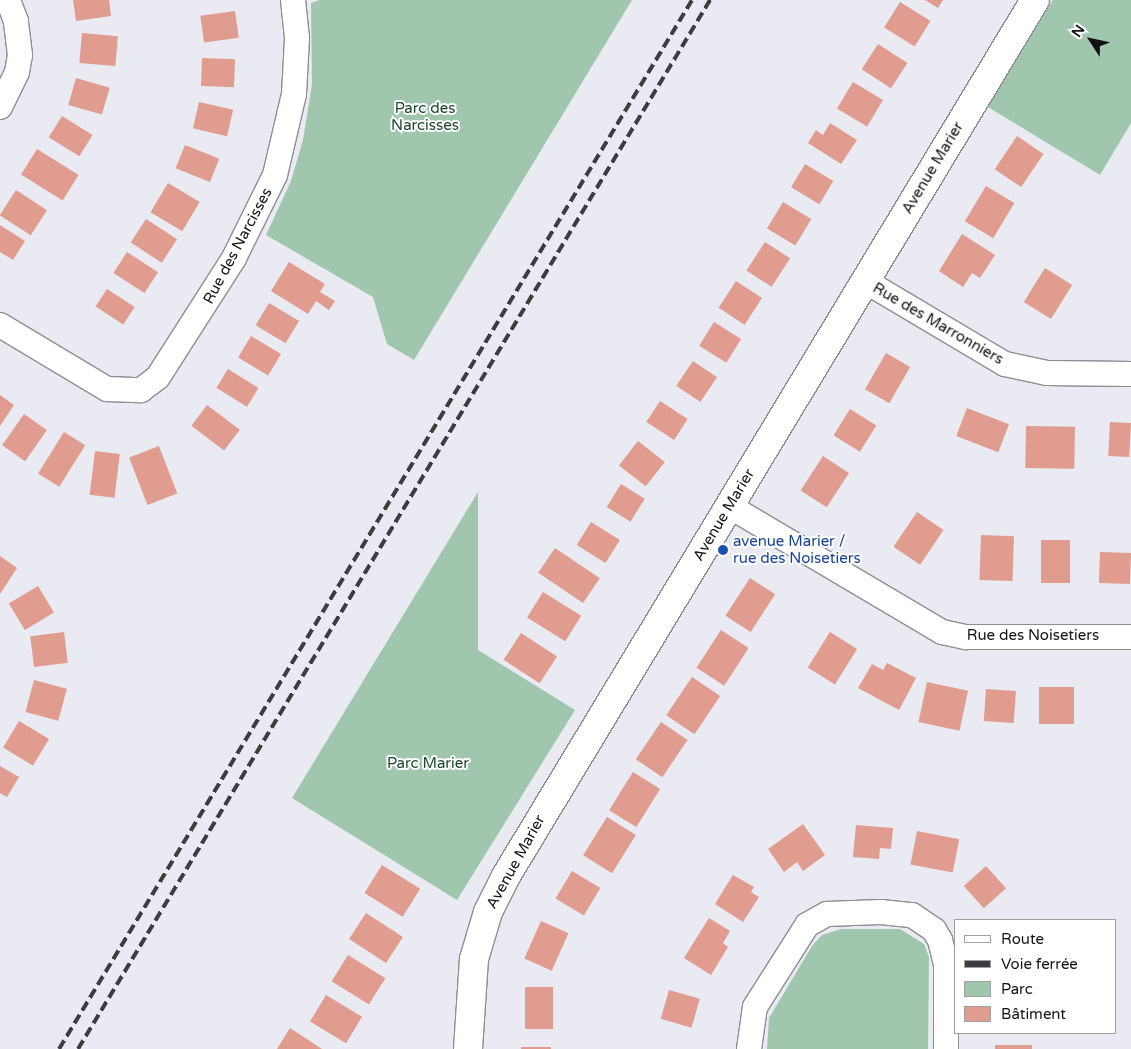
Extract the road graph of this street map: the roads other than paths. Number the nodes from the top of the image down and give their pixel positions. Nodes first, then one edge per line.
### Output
1 (8, 0) edge
2 (293, 0) edge
3 (1035, 0) edge
4 (0, 107) edge
5 (865, 282) junction
6 (0, 325) edge
7 (1131, 374) edge
8 (729, 506) junction
9 (1131, 637) edge
10 (468, 1049) edge
11 (749, 1049) edge
12 (946, 1049) edge

1 - 4 street
2 - 6 street, Rue des Narcisses
3 - 5 street, Avenue Marier
5 - 7 street, Rue des Marronniers
5 - 8 street, Avenue Marier
8 - 9 street, Rue des Noisetiers
8 - 10 street, Avenue Marier
11 - 12 street

